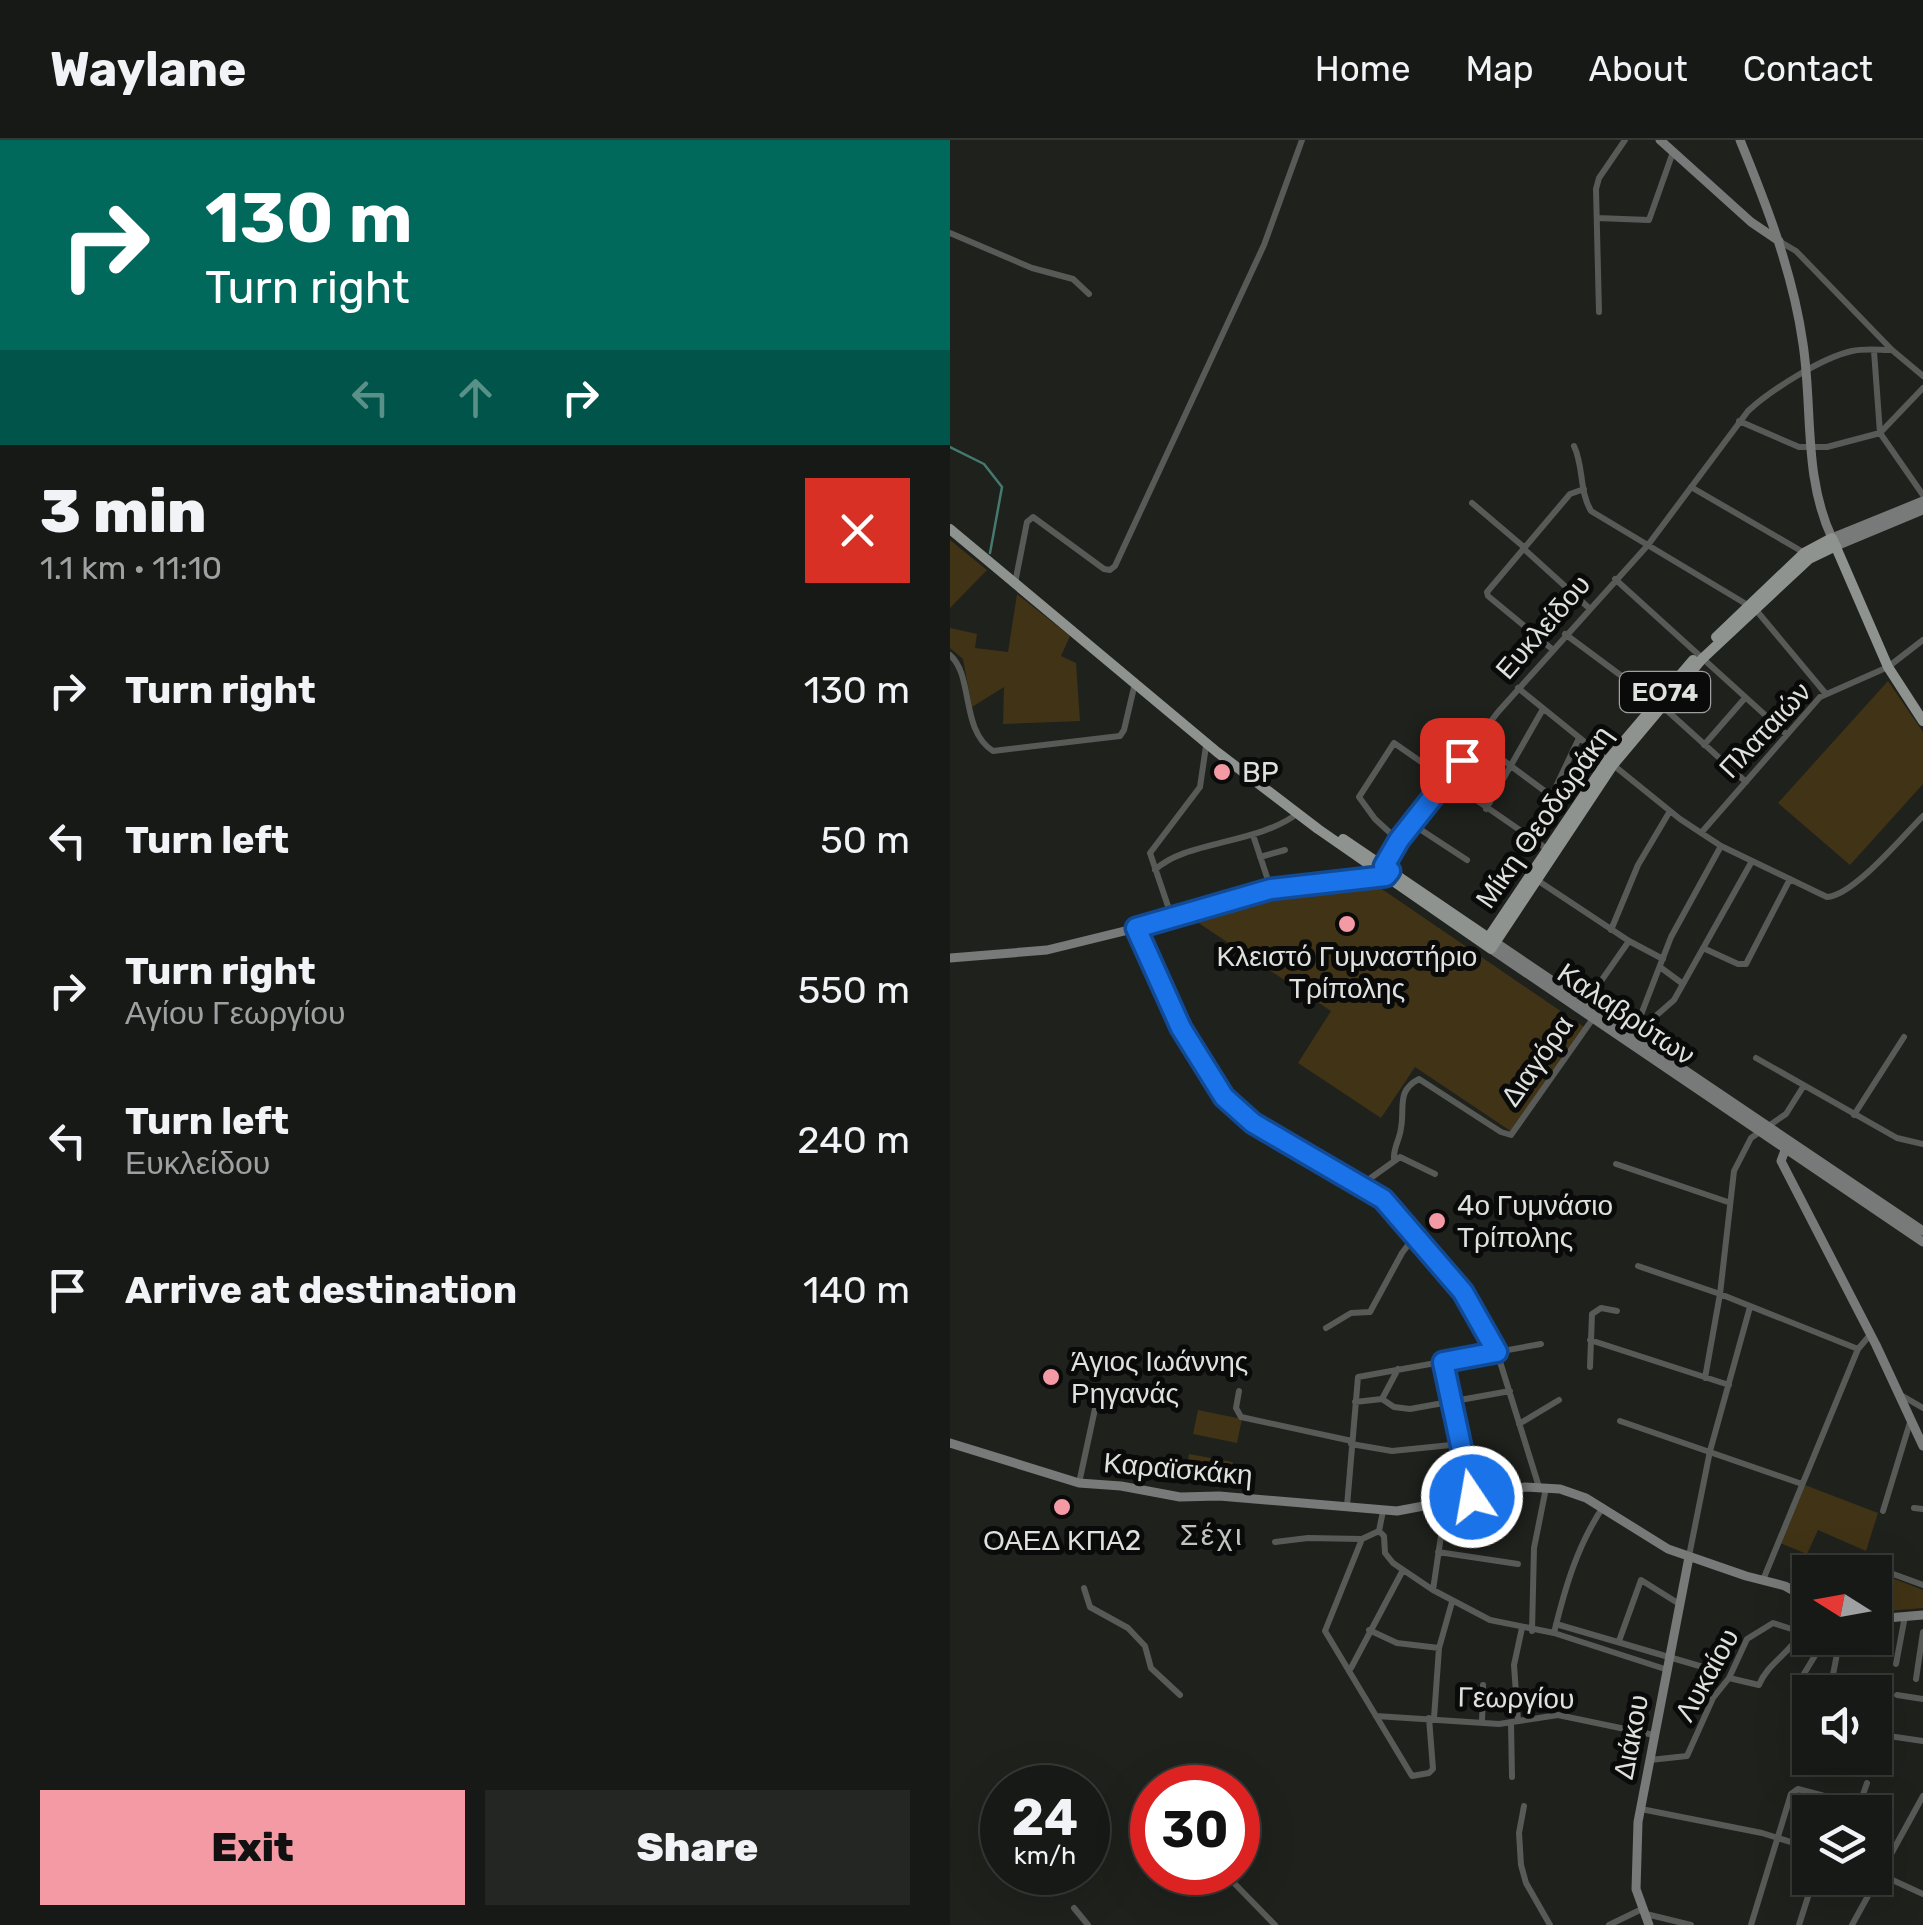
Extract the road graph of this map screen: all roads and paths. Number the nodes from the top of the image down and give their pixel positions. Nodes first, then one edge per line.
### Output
1 (1302, 140) edge
2 (1625, 140) edge
3 (1660, 140) edge
4 (1740, 140) edge
5 (1674, 151) junction
6 (1597, 218) junction
7 (950, 233) edge
8 (1779, 242) junction
9 (1089, 294) dead end
10 (1599, 312) dead end
11 (1874, 350) junction
12 (1892, 350) junction
13 (1807, 372) junction
14 (1923, 376) edge
15 (1923, 388) edge
16 (1739, 421) junction
17 (1880, 433) junction
18 (1574, 446) dead end
19 (1809, 449) junction
20 (1691, 486) junction
21 (1584, 488) junction
22 (1923, 498) edge
23 (1472, 504) dead end
24 (1923, 510) edge
25 (950, 529) edge
26 (1834, 542) junction
27 (1648, 545) junction
28 (1525, 549) junction
29 (1804, 553) junction
30 (1615, 579) junction
31 (1015, 582) junction
32 (1752, 607) junction
33 (1589, 608) junction
34 (1565, 634) junction
35 (1923, 640) edge
36 (1552, 648) junction
37 (950, 655) edge
38 (1700, 657) junction
39 (1888, 667) junction
40 (1136, 683) junction
41 (1518, 688) junction
42 (1826, 694) junction
43 (1745, 698) junction
44 (1659, 704) junction
45 (1543, 709) junction
46 (1923, 721) edge
47 (1786, 734) junction
48 (1579, 738) junction
49 (1476, 740) junction
50 (1206, 743) junction
51 (1704, 745) junction
52 (1610, 763) junction
53 (1512, 766) junction
54 (1448, 781) junction
55 (1746, 782) junction
56 (1550, 797) junction
57 (1486, 809) junction
58 (1670, 811) junction
59 (1303, 816) junction
60 (1923, 816) edge
61 (1412, 824) junction
62 (1701, 833) junction
63 (1253, 835) junction
64 (1532, 839) junction
65 (1399, 840) junction
66 (1721, 846) junction
67 (1547, 849) junction
68 (1285, 850) dead end
69 (1260, 857) junction
70 (1466, 860) dead end
71 (1752, 862) junction
72 (1154, 870) junction
73 (1386, 871) junction
74 (1532, 877) junction
75 (1790, 879) junction
76 (1271, 889) junction
77 (1172, 918) junction
78 (1136, 928) junction
79 (1611, 930) junction
80 (1629, 941) junction
81 (1489, 943) junction
82 (1703, 948) junction
83 (950, 958) edge
84 (1661, 963) junction
85 (1684, 984) junction
86 (1585, 1004) junction
87 (1595, 1016) junction
88 (1904, 1037) dead end
89 (1631, 1040) junction
90 (1756, 1058) dead end
91 (1804, 1087) junction
92 (1854, 1115) junction
93 (1763, 1128) junction
94 (1923, 1144) edge
95 (1787, 1146) junction
96 (1394, 1159) junction
97 (1616, 1164) dead end
98 (1435, 1174) dead end
99 (1361, 1185) junction
100 (1728, 1202) junction
101 (1923, 1232) edge
102 (1415, 1236) junction
103 (1923, 1242) edge
104 (1638, 1266) dead end
105 (1720, 1294) junction
106 (1750, 1306) junction
107 (1616, 1311) dead end
108 (1326, 1328) dead end
109 (1870, 1335) junction
110 (1590, 1340) junction
111 (1541, 1344) dead end
112 (1858, 1349) junction
113 (1497, 1352) junction
114 (1443, 1362) junction
115 (1590, 1367) dead end
116 (1398, 1369) junction
117 (1705, 1378) junction
118 (1729, 1385) junction
119 (1238, 1391) dead end
120 (1510, 1391) junction
121 (1900, 1394) junction
122 (1098, 1395) dead end
123 (1382, 1399) junction
124 (1558, 1400) dead end
125 (1354, 1402) junction
126 (1452, 1403) junction
127 (1923, 1408) edge
128 (1911, 1418) junction
129 (1620, 1421) dead end
130 (1518, 1424) junction
131 (1352, 1442) junction
132 (950, 1443) edge
133 (1461, 1444) junction
134 (1923, 1446) edge
135 (1710, 1452) junction
136 (1080, 1483) junction
137 (1802, 1484) junction
138 (1542, 1487) junction
139 (1472, 1497) junction
140 (1446, 1502) junction
141 (1347, 1506) junction
142 (1603, 1507) junction
143 (1383, 1511) junction
144 (1883, 1511) dead end
145 (1378, 1531) junction
146 (1362, 1540) junction
147 (1275, 1542) dead end
148 (1438, 1552) junction
149 (1689, 1557) junction
150 (1518, 1564) dead end
151 (1403, 1570) junction
152 (1892, 1573) edge
153 (1762, 1580) junction
154 (1923, 1585) edge
155 (1084, 1588) dead end
156 (1433, 1590) junction
157 (1792, 1590) edge
158 (1452, 1601) junction
159 (1681, 1605) junction
160 (1923, 1615) edge
161 (1904, 1616) junction
162 (1892, 1617) edge
163 (1556, 1624) junction
164 (1522, 1628) junction
165 (1370, 1630) junction
166 (1532, 1630) junction
167 (1792, 1630) edge
168 (1923, 1632) edge
169 (1554, 1634) junction
170 (1618, 1641) junction
171 (1439, 1648) junction
172 (1792, 1652) edge
173 (1671, 1657) junction
174 (1896, 1664) dead end
175 (1703, 1667) dead end
176 (1350, 1669) junction
177 (1668, 1670) junction
178 (1729, 1678) junction
179 (1916, 1679) dead end
180 (1483, 1685) dead end
181 (1896, 1695) dead end
182 (1180, 1696) dead end
183 (1923, 1700) edge
184 (1376, 1716) junction
185 (1432, 1718) junction
186 (1515, 1722) junction
187 (1482, 1723) junction
188 (1654, 1735) junction
189 (1892, 1736) edge
190 (1923, 1741) edge
191 (1649, 1760) junction
192 (1512, 1776) dead end
193 (1867, 1783) dead end
194 (1792, 1795) edge
195 (1818, 1795) edge
196 (1863, 1795) edge
197 (1792, 1796) edge
198 (1923, 1796) edge
199 (1524, 1806) dead end
200 (1640, 1809) junction
201 (1777, 1838) junction
202 (1792, 1843) edge
203 (1892, 1849) edge
204 (1892, 1880) edge
205 (1923, 1894) edge
206 (1246, 1895) edge
207 (1809, 1895) edge
208 (1867, 1895) edge
209 (1074, 1908) dead end
210 (1644, 1911) junction
211 (1088, 1925) edge
212 (1275, 1925) edge
213 (1550, 1925) edge
214 (1609, 1925) edge
215 (1649, 1925) edge
216 (1691, 1925) edge
217 (1750, 1925) edge
218 (1799, 1925) edge
219 (1852, 1925) edge

1 - 31 street
2 - 6 street
3 - 5 street
4 - 8 street
5 - 6 street
5 - 8 street
6 - 10 street
7 - 9 street
8 - 12 street
8 - 13 street
11 - 12 street, Ευκλείδου
11 - 13 street, Ευκλείδου
11 - 17 street
12 - 14 street
13 - 16 street, Ευκλείδου
13 - 19 street
15 - 17 street
16 - 19 street
16 - 20 street, Ευκλείδου
17 - 19 street
17 - 22 street
18 - 21 street
19 - 26 street
20 - 27 street, Ευκλείδου
20 - 29 street
21 - 27 street
21 - 28 street
22 - 26 street, Μίκη Θεοδωράκη
23 - 28 street
24 - 26 street, Μίκη Θεοδωράκη
25 - 31 main road, Καλαβρύτων
26 - 29 main road, Μίκη Θεοδωράκη / ΕΟ74
26 - 32 main road, Μίκη Θεοδωράκη / ΕΟ74
26 - 39 main road
27 - 30 street, Ευκλείδου
27 - 32 street
28 - 33 street
28 - 36 street
29 - 32 main road, Μίκη Θεοδωράκη / ΕΟ74
30 - 33 street, Ευκλείδου
30 - 38 street
31 - 40 main road, Καλαβρύτων
32 - 38 main road, Μίκη Θεοδωράκη / ΕΟ74
32 - 42 street
33 - 34 street, Ευκλείδου
34 - 36 street, Ευκλείδου
34 - 44 street
35 - 39 street, Πλαταιών
36 - 41 street, Ευκλείδου
37 - 40 street
38 - 43 street
38 - 44 main road, Μίκη Θεοδωράκη / ΕΟ74
39 - 42 street, Πλαταιών
39 - 46 main road
40 - 50 main road, Καλαβρύτων
41 - 45 street
41 - 49 street, Ευκλείδου
42 - 47 street, Πλαταιών
43 - 47 street
43 - 51 street
44 - 51 street
44 - 52 main road, Μίκη Θεοδωράκη / ΕΟ74
45 - 48 street
45 - 53 street
47 - 55 street, Πλαταιών
48 - 52 street
48 - 56 street
49 - 53 street
49 - 54 street, Ευκλείδου
50 - 59 main road, Καλαβρύτων
50 - 72 street
51 - 55 street
52 - 58 street
52 - 67 main road, Μίκη Θεοδωράκη / ΕΟ74
52 - 74 main road, Μίκη Θεοδωράκη / ΕΟ74
53 - 56 street
53 - 57 street
54 - 57 street
54 - 61 street, Ευκλείδου
54 - 65 street
55 - 62 street, Πλαταιών
56 - 64 street
57 - 64 street
58 - 62 street
58 - 79 street
59 - 63 street
59 - 73 main road, Καλαβρύτων
60 - 75 street
61 - 65 street, Ευκλείδου
61 - 70 street
62 - 66 street
63 - 69 street
63 - 72 street
64 - 67 street
65 - 73 street, Ευκλείδου
66 - 71 street
66 - 84 street
67 - 74 main road, Μίκη Θεοδωράκη / ΕΟ74
68 - 69 street
69 - 76 street
71 - 75 street
71 - 82 street
72 - 77 street
73 - 76 street
73 - 81 main road, Καλαβρύτων
74 - 79 street
74 - 81 main road, Μίκη Θεοδωράκη / ΕΟ74
75 - 82 street
76 - 77 street
77 - 78 street
78 - 83 street
78 - 99 street
79 - 80 street
80 - 84 street
80 - 86 street
81 - 86 street, Καλαβρύτων
81 - 87 street, Καλαβρύτων
82 - 85 street
84 - 85 street
84 - 89 street
85 - 89 street
86 - 87 street, Καλαβρύτων
87 - 89 street, Καλαβρύτων
87 - 96 street, Διαγόρα
88 - 92 street
89 - 93 street, Καλαβρύτων
90 - 91 street
91 - 92 street
91 - 93 street
92 - 94 street
93 - 95 street, Καλαβρύτων
93 - 100 street
95 - 101 street, Καλαβρύτων
95 - 103 street, Καλαβρύτων
95 - 109 street
96 - 98 street
96 - 99 street
97 - 100 street
99 - 102 street
100 - 105 street
102 - 108 street
102 - 113 street
104 - 105 street
105 - 106 street
105 - 117 street
106 - 112 street
106 - 118 street
107 - 110 street
109 - 112 street
109 - 121 street
110 - 115 street
110 - 117 street
111 - 113 street
112 - 137 street
113 - 114 street
113 - 120 street
114 - 116 street
114 - 126 street
116 - 123 street
116 - 125 street
117 - 118 street
118 - 135 street
119 - 131 street
120 - 126 street
120 - 130 street
121 - 127 street
121 - 128 street
122 - 136 street
123 - 125 street
123 - 126 street
124 - 130 street
125 - 131 street
126 - 133 street
128 - 134 street
128 - 144 street
129 - 135 street
130 - 138 street
131 - 133 street
131 - 141 street
132 - 136 street, Καραϊσκάκη
133 - 139 street
135 - 137 street
135 - 149 street
136 - 141 street, Καραϊσκάκη
137 - 153 street
138 - 139 street, Καραϊσκάκη
138 - 142 street
138 - 166 street
139 - 140 street, Καραϊσκάκη
140 - 143 street, Καραϊσκάκη
140 - 148 street
141 - 143 street, Καραϊσκάκη
142 - 149 street
142 - 163 street
143 - 145 street
145 - 146 street
145 - 151 street
146 - 147 street
146 - 176 street
148 - 150 street
148 - 156 street
149 - 153 street
149 - 159 street, Διάκου
151 - 156 street
151 - 165 street
152 - 154 street
153 - 157 street
155 - 182 street
156 - 158 street
158 - 164 street
158 - 171 street
159 - 170 street
159 - 173 street, Διάκου
160 - 161 street
161 - 162 street
161 - 174 street
163 - 169 street
163 - 170 street
164 - 166 street
164 - 186 street
165 - 171 street
165 - 176 street
166 - 169 street
167 - 178 street, Λυκαίου
168 - 179 street
169 - 177 street
170 - 173 street
171 - 185 street
172 - 178 street
173 - 175 street
173 - 177 street, Διάκου
176 - 184 street
177 - 188 street, Διάκου
178 - 191 street, Λυκαίου
180 - 187 street
181 - 183 street
184 - 185 street, Γεωργίου
184 - 185 street
185 - 187 street, Γεωργίου
186 - 187 street, Γεωργίου
186 - 188 street, Γεωργίου
186 - 192 street
188 - 191 street, Διάκου
189 - 190 street
191 - 200 street, Διάκου
193 - 196 street
194 - 195 street
197 - 201 street
198 - 203 street
199 - 213 street
200 - 201 street
200 - 210 street, Διάκου
201 - 202 street
201 - 217 street
204 - 205 street
206 - 212 street
207 - 218 street
208 - 219 street
209 - 211 street
210 - 214 street
210 - 215 street, Διάκου
210 - 216 street

